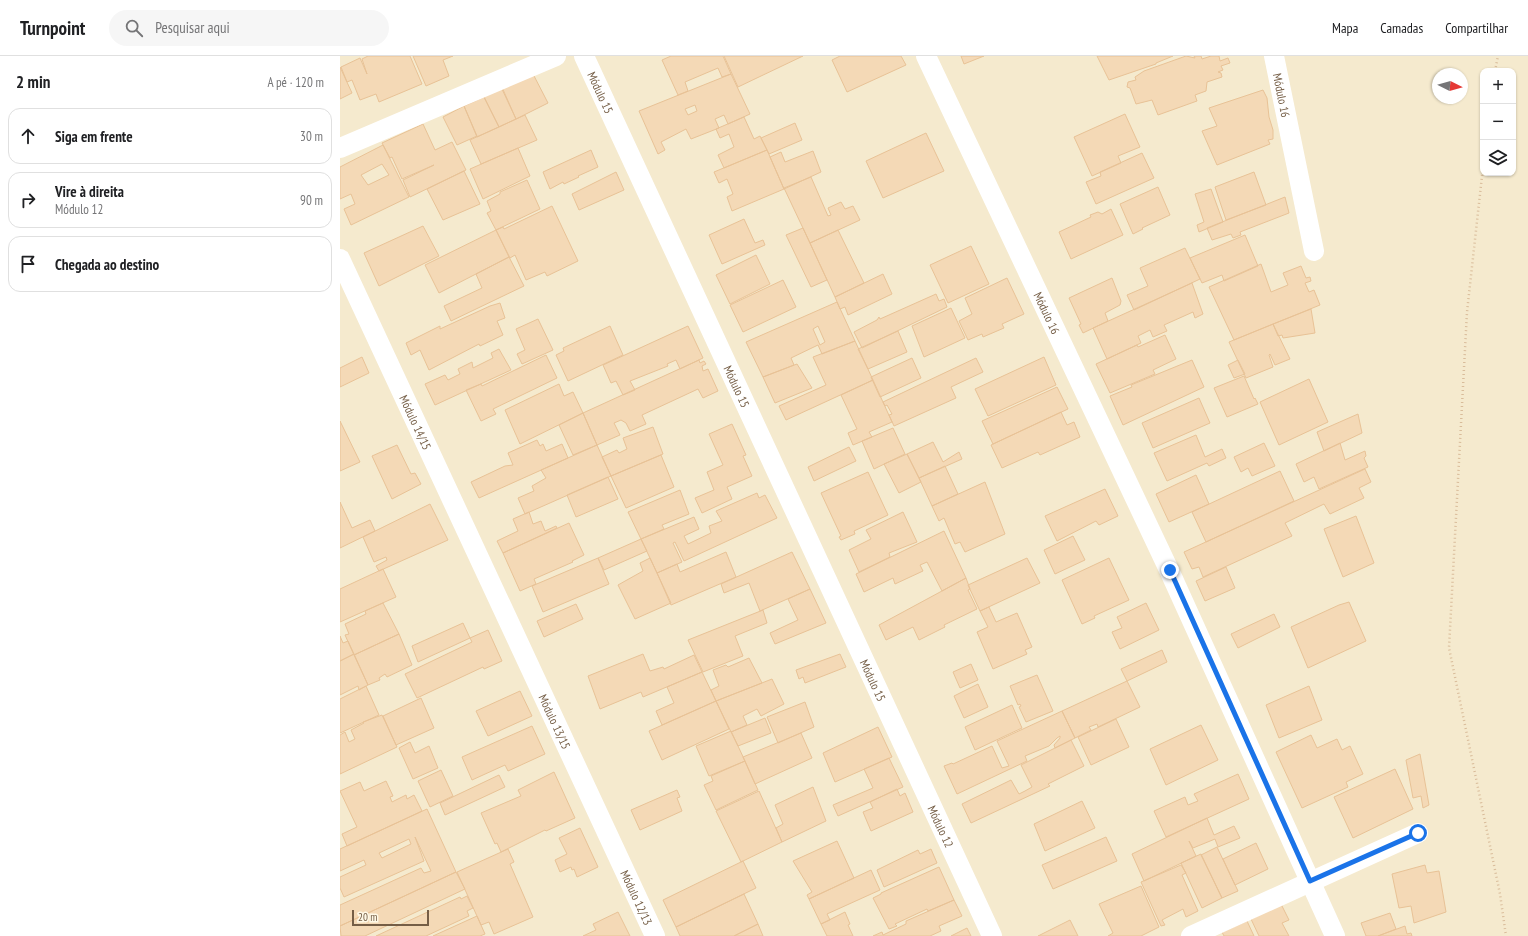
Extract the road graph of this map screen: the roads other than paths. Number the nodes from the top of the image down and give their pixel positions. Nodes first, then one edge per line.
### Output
1 (556, 56) edge
2 (584, 56) edge
3 (926, 56) edge
4 (1274, 56) edge
5 (340, 148) edge
6 (1314, 251) dead end
7 (340, 259) edge
8 (492, 585) joint
9 (891, 717) joint
10 (1418, 833) dead end
11 (619, 858) joint
12 (1310, 881) junction
13 (655, 936) edge
14 (992, 936) edge
15 (1191, 936) edge
16 (1335, 936) edge

1 - 5 street
2 - 9 street, Módulo 15
3 - 12 street, Módulo 16
4 - 6 street, Módulo 16
7 - 8 street, Módulo 14/15
8 - 11 street, Módulo 13/15
9 - 14 street, Módulo 12
10 - 12 street
11 - 13 street, Módulo 12/13
12 - 15 street
12 - 16 street

